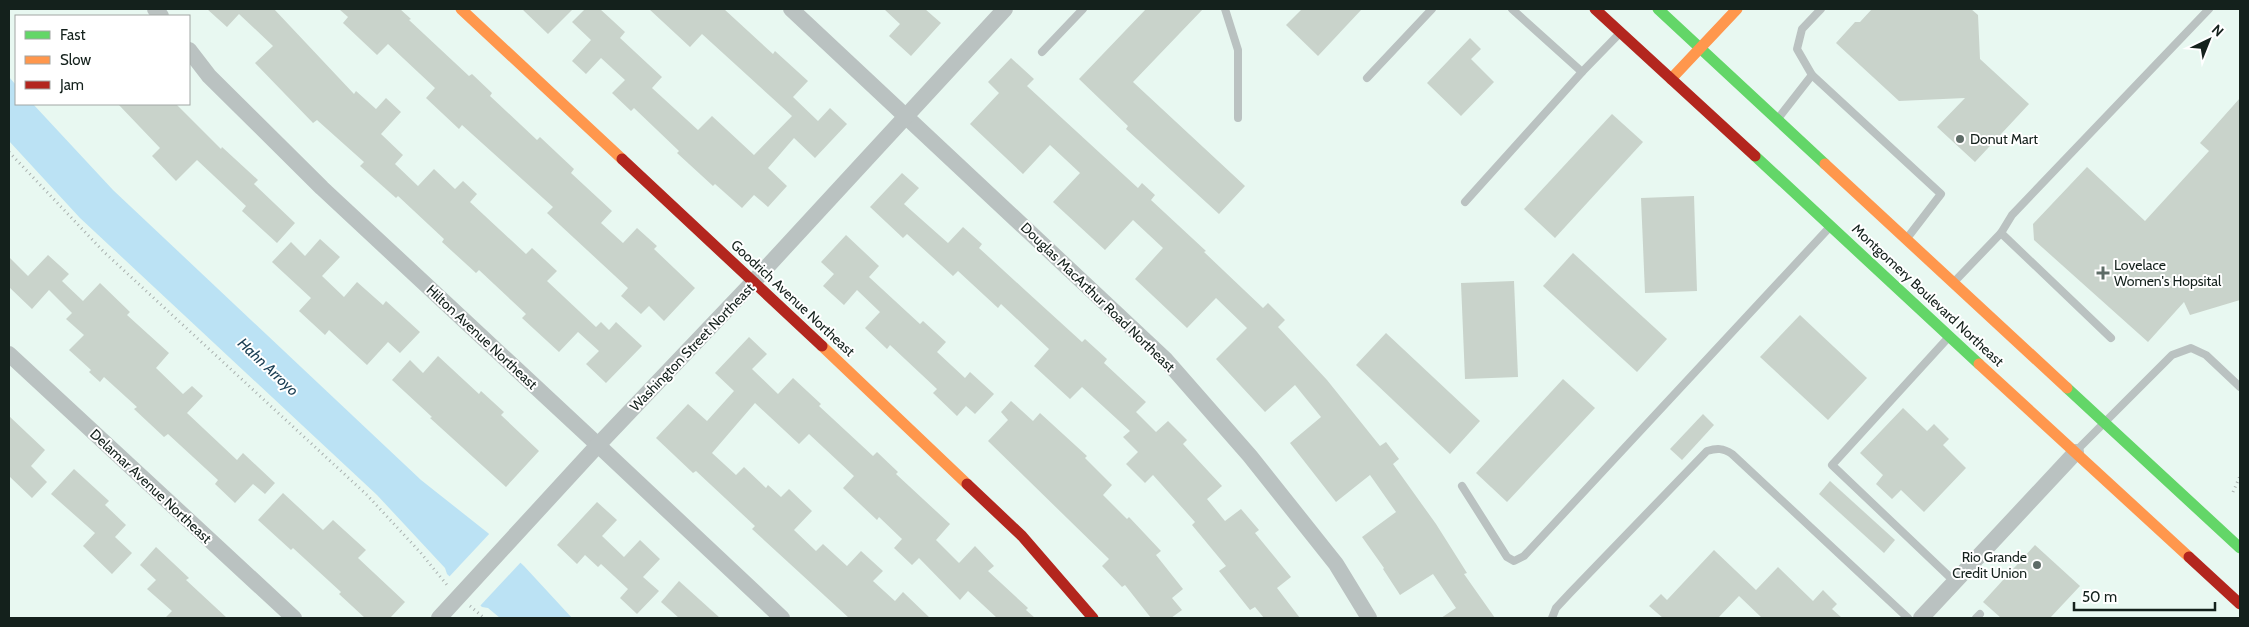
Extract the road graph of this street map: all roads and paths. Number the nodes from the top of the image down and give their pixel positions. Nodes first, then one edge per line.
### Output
1 (461, 9) edge
2 (791, 9) edge
3 (1005, 9) edge
4 (1083, 9) edge
5 (1225, 9) edge
6 (1432, 9) edge
7 (1512, 9) edge
8 (1595, 9) edge
9 (1658, 9) edge
10 (1737, 9) edge
11 (1821, 9) edge
12 (2209, 9) edge
13 (1621, 32) junction
14 (1701, 47) junction
15 (190, 51) edge
16 (1042, 52) dead end
17 (1582, 72) junction
18 (1812, 74) junction
19 (1367, 78) dead end
20 (1671, 78) junction
21 (906, 116) junction
22 (1238, 118) dead end
23 (1778, 119) junction
24 (9, 152) edge
25 (1465, 202) dead end
26 (1831, 226) junction
27 (2000, 232) junction
28 (1907, 239) junction
29 (754, 281) junction
30 (1954, 282) junction
31 (1950, 336) junction
32 (2111, 338) dead end
33 (9, 354) edge
34 (2240, 388) edge
35 (2105, 422) junction
36 (598, 445) junction
37 (2076, 452) junction
38 (2240, 476) edge
39 (1462, 486) dead end
40 (2233, 492) dead end
41 (2240, 548) edge
42 (1954, 582) junction
43 (461, 594) junction
44 (2240, 604) edge
45 (294, 618) edge
46 (439, 618) edge
47 (484, 618) edge
48 (782, 618) edge
49 (1093, 618) edge
50 (1369, 618) edge
51 (1552, 618) edge
52 (1908, 618) edge
53 (1921, 618) edge

1 - 29 main road, Goodrich Avenue Northeast
2 - 21 street, Douglas MacArthur Road Northeast
3 - 21 street, Washington Street Northeast
4 - 16 lane
5 - 22 lane
6 - 19 lane
7 - 17 lane
8 - 13 main road, Montgomery Boulevard Northeast
9 - 14 main road, Montgomery Boulevard Northeast
10 - 14 main road
11 - 18 lane
12 - 27 lane
13 - 17 lane
13 - 20 main road, Montgomery Boulevard Northeast
14 - 20 main road
14 - 23 main road, Montgomery Boulevard Northeast
15 - 36 street, Hilton Avenue Northeast
17 - 25 lane
18 - 23 lane
18 - 28 lane
20 - 26 main road, Montgomery Boulevard Northeast
21 - 29 street, Washington Street Northeast
21 - 50 street, Douglas MacArthur Road Northeast
23 - 28 main road, Montgomery Boulevard Northeast
24 - 43 path
26 - 31 main road, Montgomery Boulevard Northeast
26 - 39 lane
27 - 30 lane
27 - 32 lane
28 - 30 main road, Montgomery Boulevard Northeast
29 - 36 street, Washington Street Northeast
29 - 49 main road, Goodrich Avenue Northeast
30 - 35 main road, Montgomery Boulevard Northeast
31 - 37 main road, Montgomery Boulevard Northeast
31 - 42 lane
33 - 45 street, Delamar Avenue Northeast
34 - 35 lane
35 - 37 lane
35 - 41 main road, Montgomery Boulevard Northeast
36 - 43 street, Washington Street Northeast
36 - 48 street, Hilton Avenue Northeast
37 - 42 street
37 - 44 main road, Montgomery Boulevard Northeast
38 - 40 path
42 - 53 street
43 - 46 street, Washington Street Northeast
43 - 47 path
51 - 52 lane

